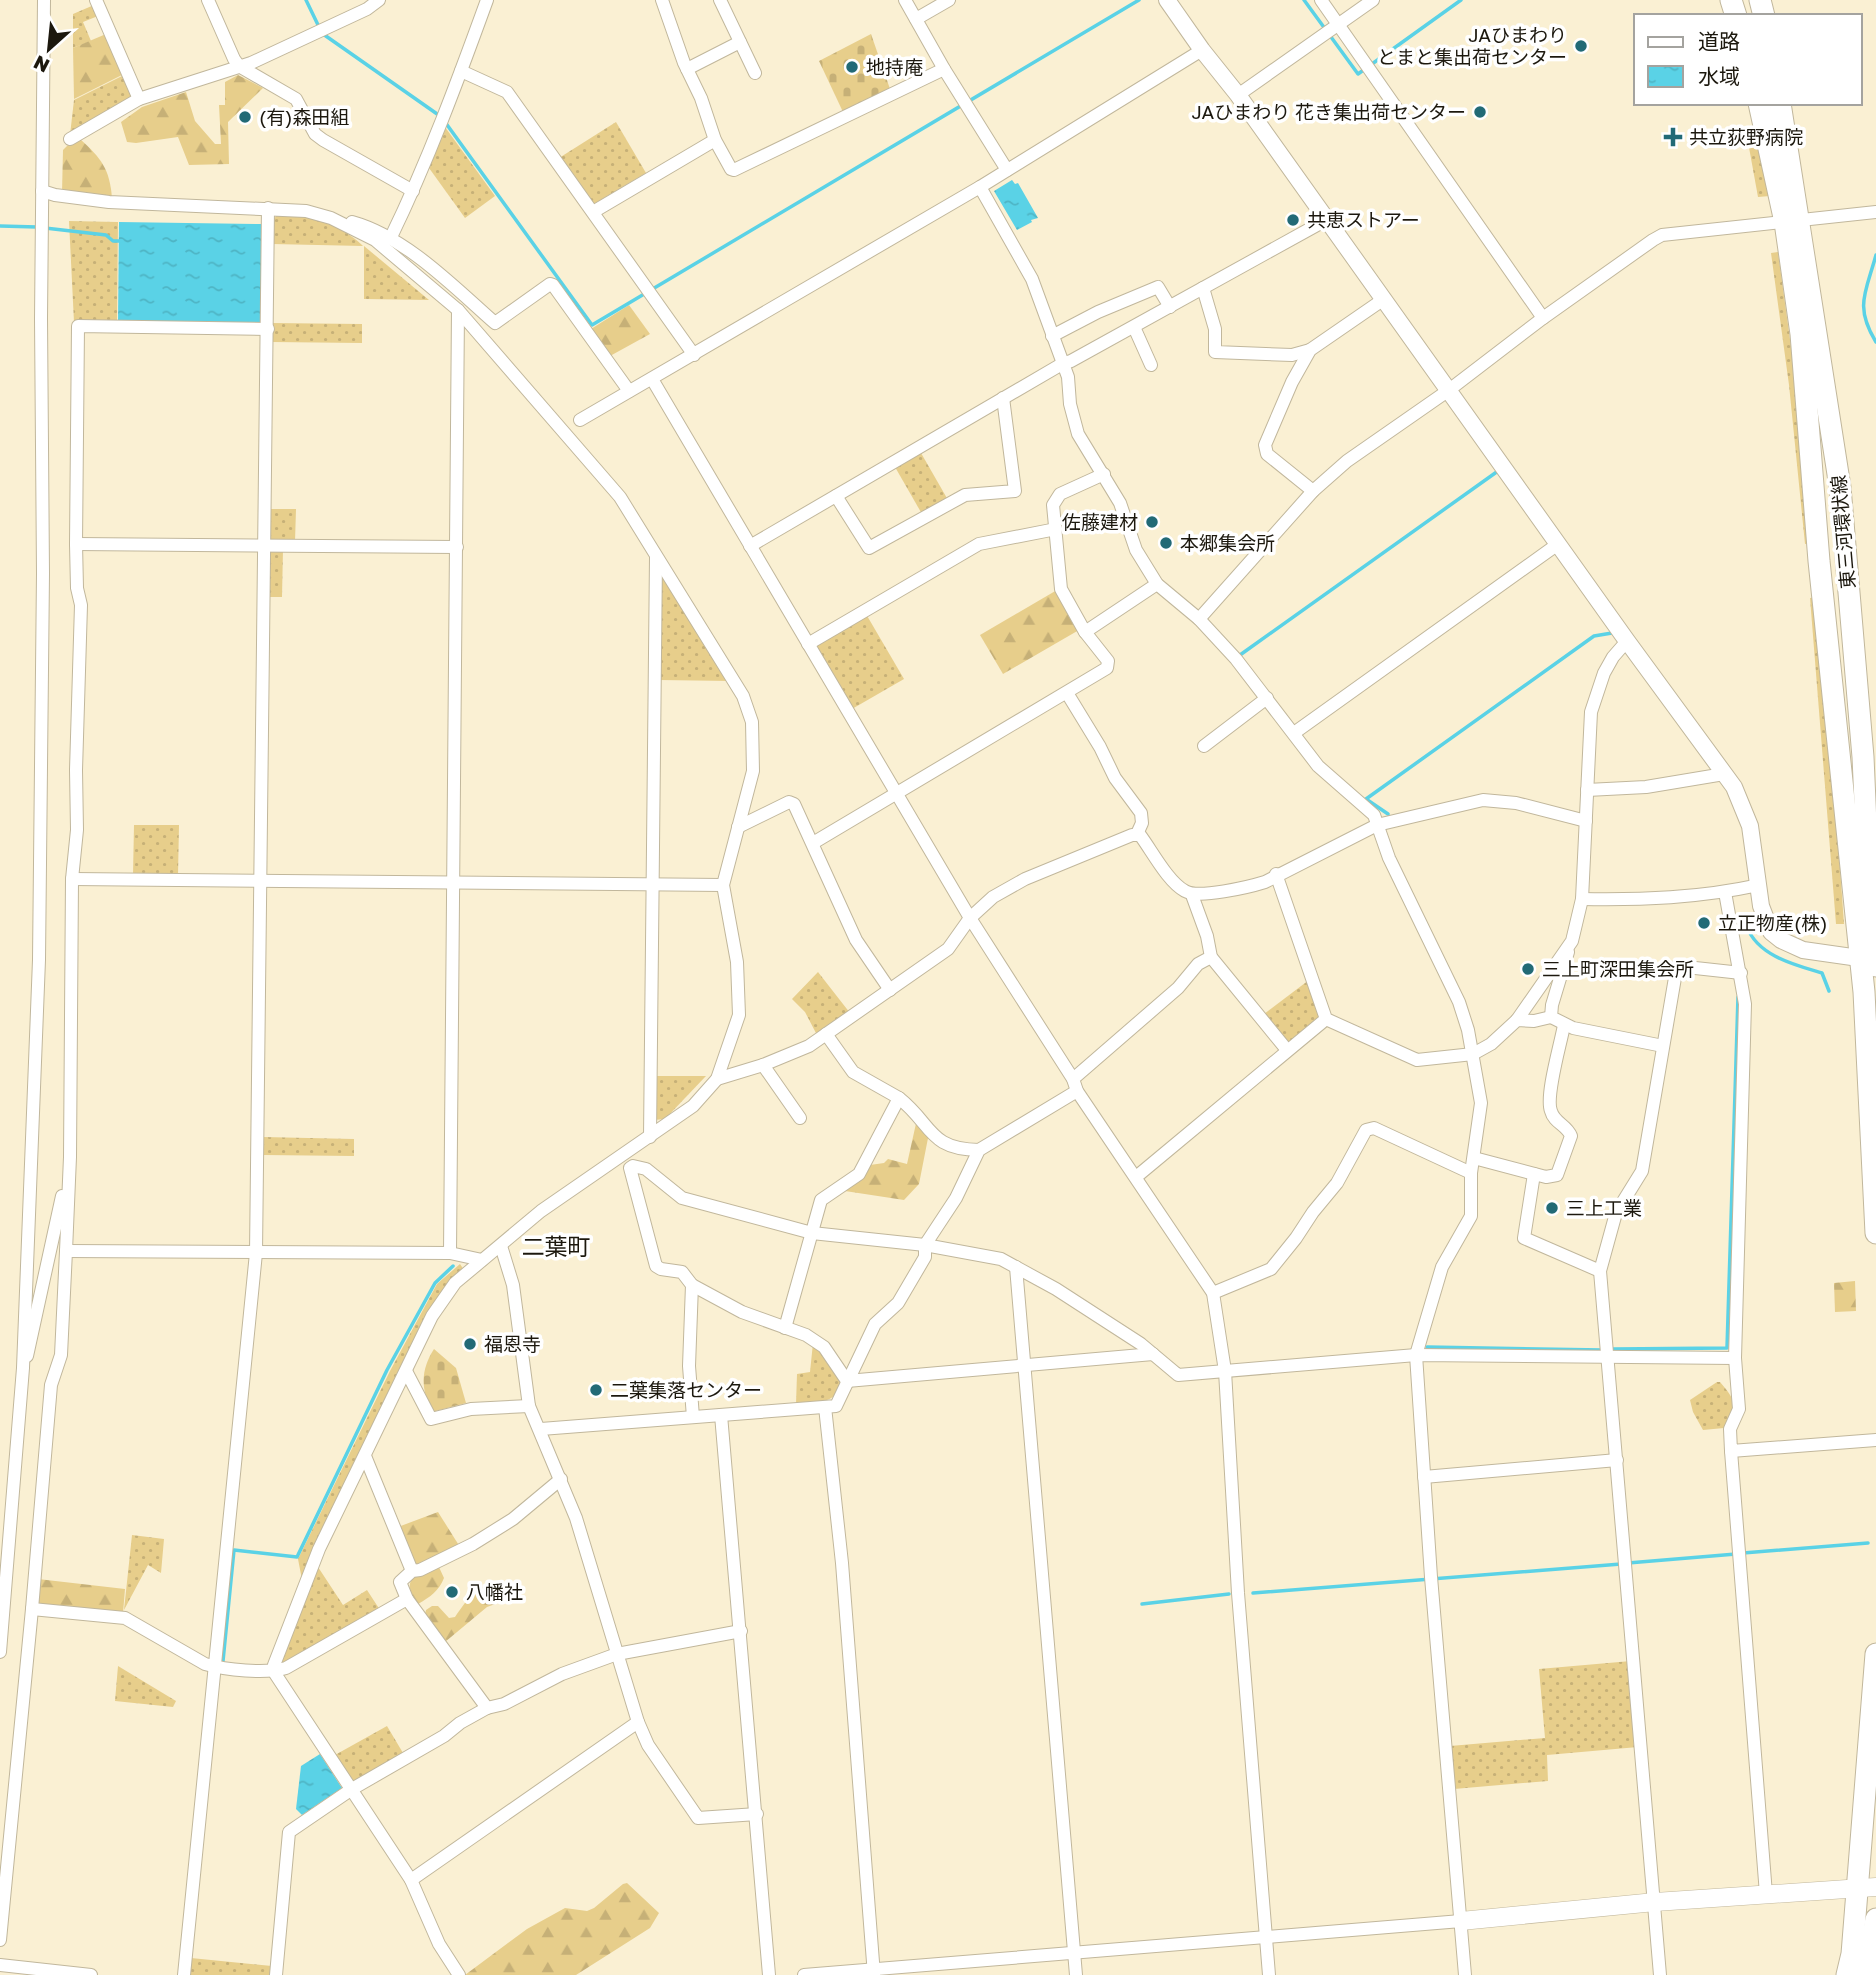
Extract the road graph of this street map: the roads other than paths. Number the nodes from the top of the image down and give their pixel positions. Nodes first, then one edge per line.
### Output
1 (44, 0) edge
2 (96, 0) edge
3 (208, 0) edge
4 (379, 0) edge
5 (487, 0) edge
6 (662, 0) edge
7 (720, 0) edge
8 (905, 0) edge
9 (949, 0) edge
10 (1167, 0) edge
11 (1321, 0) edge
12 (1373, 0) edge
13 (916, 19) junction
14 (1339, 24) junction
15 (740, 42) junction
16 (1202, 50) junction
17 (239, 66) junction
18 (687, 69) junction
19 (944, 69) junction
20 (461, 71) junction
21 (755, 73) dead end
22 (1238, 95) junction
23 (139, 99) junction
24 (1760, 105) edge
25 (1780, 105) edge
26 (70, 139) dead end
27 (715, 140) junction
28 (1007, 170) junction
29 (980, 187) junction
30 (42, 191) junction
31 (413, 191) junction
32 (268, 208) junction
33 (593, 212) junction
34 (1876, 212) edge
35 (331, 218) junction
36 (1326, 220) junction
37 (1792, 221) junction
38 (391, 237) junction
39 (1203, 288) junction
40 (1384, 299) junction
41 (1170, 307) junction
42 (458, 310) junction
43 (1542, 318) junction
44 (1134, 327) junction
45 (268, 329) junction
46 (1052, 337) junction
47 (1310, 349) junction
48 (694, 355) junction
49 (1062, 364) junction
50 (1151, 365) dead end
51 (652, 379) junction
52 (1449, 390) junction
53 (629, 391) junction
54 (1003, 398) junction
55 (580, 420) dead end
56 (1104, 474) junction
57 (1313, 491) junction
58 (836, 496) junction
59 (1056, 529) junction
60 (76, 544) junction
61 (1558, 544) junction
62 (265, 546) junction
63 (750, 546) junction
64 (457, 547) junction
65 (656, 556) junction
66 (1157, 584) junction
67 (1199, 620) junction
68 (1085, 632) junction
69 (1627, 641) junction
70 (808, 644) junction
71 (1067, 693) junction
72 (1267, 698) junction
73 (1294, 733) junction
74 (1204, 746) dead end
75 (1724, 774) junction
76 (1587, 790) junction
77 (896, 793) junction
78 (1586, 821) junction
79 (1377, 825) junction
80 (738, 827) junction
81 (1137, 834) junction
82 (813, 843) junction
83 (1276, 874) junction
84 (72, 879) junction
85 (261, 880) junction
86 (454, 882) junction
87 (652, 884) junction
88 (723, 885) junction
89 (1759, 885) junction
90 (1725, 892) junction
91 (1192, 895) junction
92 (1582, 899) junction
93 (970, 918) junction
94 (1572, 941) junction
95 (1211, 957) junction
96 (1872, 963) edge
97 (1741, 973) junction
98 (890, 990) junction
99 (1551, 1017) junction
100 (1326, 1019) junction
101 (1517, 1020) junction
102 (1564, 1025) junction
103 (825, 1034) junction
104 (1663, 1046) junction
105 (1287, 1050) junction
106 (1472, 1055) junction
107 (763, 1065) junction
108 (717, 1079) junction
109 (1075, 1085) junction
110 (899, 1098) junction
111 (800, 1118) dead end
112 (650, 1137) junction
113 (979, 1150) junction
114 (1474, 1158) junction
115 (1472, 1173) junction
116 (1534, 1174) junction
117 (68, 1175) junction
118 (1136, 1177) junction
119 (813, 1233) junction
120 (1876, 1233) edge
121 (925, 1245) junction
122 (501, 1246) junction
123 (66, 1251) junction
124 (256, 1253) junction
125 (450, 1253) junction
126 (482, 1261) junction
127 (1016, 1267) junction
128 (1600, 1271) junction
129 (692, 1285) junction
130 (1213, 1293) junction
131 (785, 1328) junction
132 (1153, 1354) junction
133 (1416, 1355) junction
134 (1609, 1356) junction
135 (1735, 1358) junction
136 (1023, 1366) junction
137 (23, 1368) junction
138 (406, 1371) junction
139 (1225, 1371) junction
140 (847, 1381) junction
141 (530, 1406) junction
142 (825, 1407) junction
143 (722, 1415) junction
144 (693, 1418) junction
145 (541, 1429) junction
146 (1876, 1440) edge
147 (1731, 1451) junction
148 (365, 1456) junction
149 (1617, 1460) junction
150 (1424, 1477) junction
151 (561, 1479) junction
152 (412, 1571) junction
153 (407, 1599) junction
154 (32, 1609) junction
155 (741, 1632) junction
156 (0, 1651) edge
157 (617, 1654) junction
158 (1876, 1654) edge
159 (215, 1667) junction
160 (274, 1672) junction
161 (487, 1707) junction
162 (638, 1722) junction
163 (352, 1789) junction
164 (757, 1814) junction
165 (411, 1880) junction
166 (1866, 1888) edge
167 (1766, 1894) junction
168 (1655, 1902) junction
169 (1876, 1919) edge
170 (1461, 1921) junction
171 (1266, 1937) junction
172 (0, 1940) edge
173 (1074, 1954) junction
174 (0, 1965) edge
175 (874, 1972) edge
176 (91, 1975) edge
177 (184, 1975) edge
178 (276, 1975) edge
179 (459, 1975) edge
180 (769, 1975) edge
181 (804, 1975) edge
182 (1076, 1975) edge
183 (1269, 1975) edge
184 (1465, 1975) edge
185 (1660, 1975) edge
186 (1847, 1975) edge
187 (1866, 1975) edge

1 - 30 street
2 - 23 street
3 - 17 street
4 - 17 street
5 - 20 street
6 - 18 street
7 - 15 street
8 - 13 street
9 - 13 street
10 - 16 street
11 - 14 street
12 - 14 street
13 - 19 street
14 - 22 street
14 - 43 street
15 - 18 street
15 - 21 street
16 - 22 street
16 - 28 street
17 - 23 street
17 - 31 street
18 - 27 street
19 - 27 street
19 - 28 street
20 - 31 street
20 - 33 street
22 - 36 street
23 - 26 street
24 - 37 main road, 東三河環状線
25 - 37 main road, 東三河環状線
27 - 33 street
28 - 29 street
29 - 46 street
29 - 48 street
30 - 32 street
30 - 137 street
31 - 38 street
32 - 35 street
32 - 45 street
33 - 48 street
34 - 37 street
35 - 38 street
35 - 42 street
36 - 39 street
36 - 40 street
37 - 43 street
37 - 96 main road, 東三河環状線
38 - 53 street
39 - 41 street
39 - 47 street
40 - 47 street
40 - 52 street
41 - 44 street
41 - 46 street
42 - 64 street
42 - 65 street
43 - 52 street
44 - 49 street
44 - 50 street
45 - 60 street
45 - 62 street
46 - 49 street
47 - 57 street
48 - 51 street
49 - 54 street
49 - 56 street
51 - 53 street
51 - 63 street
52 - 57 street
52 - 61 street
53 - 55 street
54 - 58 street
54 - 58 street
56 - 59 street
56 - 66 street
57 - 67 street
58 - 63 street
59 - 68 street
59 - 70 street
60 - 62 street
60 - 84 street
61 - 69 street
61 - 73 street
62 - 64 street
62 - 85 street
63 - 70 street
64 - 86 street
65 - 80 street
65 - 87 street
66 - 67 street
66 - 68 street
67 - 72 street
68 - 71 street
69 - 75 street
69 - 76 street
70 - 77 street
71 - 77 street
71 - 81 street
72 - 73 street
72 - 74 street
73 - 79 street
75 - 76 street
75 - 89 street
76 - 78 street
77 - 82 street
77 - 93 street
78 - 79 street
78 - 92 street
79 - 83 street
79 - 106 street
80 - 82 street
80 - 88 street
81 - 91 street
81 - 93 street
82 - 98 street
83 - 91 street
83 - 100 street
84 - 85 street
84 - 117 street
85 - 86 street
85 - 124 street
86 - 87 street
86 - 125 street
87 - 88 street
87 - 112 street
88 - 108 street
89 - 90 street
89 - 96 street
90 - 92 street
90 - 97 street
91 - 95 street
92 - 94 street
93 - 98 street
93 - 109 street
94 - 99 street
94 - 101 street
95 - 105 street
95 - 109 street
96 - 120 main road, 東三河環状線
97 - 104 street
97 - 135 street
98 - 103 street
99 - 101 street
99 - 102 street
100 - 105 street
100 - 106 street
101 - 106 street
102 - 104 street
102 - 116 street
103 - 107 street
103 - 110 street
104 - 128 street
105 - 118 street
106 - 114 street
107 - 108 street
107 - 111 street
108 - 112 street
109 - 113 street
109 - 118 street
110 - 113 street
110 - 119 street
112 - 122 street
113 - 121 street
114 - 115 street
114 - 116 street
115 - 130 street
115 - 133 street
116 - 128 street
117 - 123 street
117 - 137 street
118 - 130 street
119 - 121 street
119 - 129 street
119 - 131 street
121 - 127 street
121 - 140 street
122 - 126 street
122 - 141 street
123 - 124 street
123 - 154 street
124 - 125 street
124 - 159 street
125 - 126 street
126 - 138 street
127 - 132 street
127 - 136 street
128 - 134 street
129 - 131 street
129 - 144 street
130 - 139 street
131 - 140 street
132 - 136 street
132 - 139 street
133 - 134 street
133 - 139 street
133 - 150 street
134 - 135 street
134 - 149 street
135 - 147 street
136 - 140 street
136 - 173 street
137 - 156 street
138 - 141 street
138 - 148 street
139 - 171 street
140 - 142 street
141 - 145 street
142 - 143 street
142 - 175 street
143 - 144 street
143 - 155 street
144 - 145 street
145 - 151 street
146 - 147 street
147 - 167 street
148 - 152 street
148 - 160 street
149 - 150 street
149 - 168 street
150 - 170 street
151 - 152 street
151 - 157 street
152 - 153 street
153 - 160 street
153 - 161 street
154 - 159 street
154 - 172 street
155 - 157 street
155 - 164 street
157 - 161 street
157 - 162 street
158 - 166 main road
159 - 160 street
159 - 177 street
160 - 163 street
161 - 163 street
162 - 164 street
162 - 165 street
163 - 165 street
163 - 178 street
164 - 180 street
165 - 179 street
166 - 167 main road
166 - 186 main road
167 - 168 main road
168 - 170 main road
168 - 185 street
169 - 187 main road
170 - 171 street
170 - 184 street
171 - 173 street
171 - 183 street
173 - 175 street
173 - 182 street
174 - 176 street
175 - 181 street

